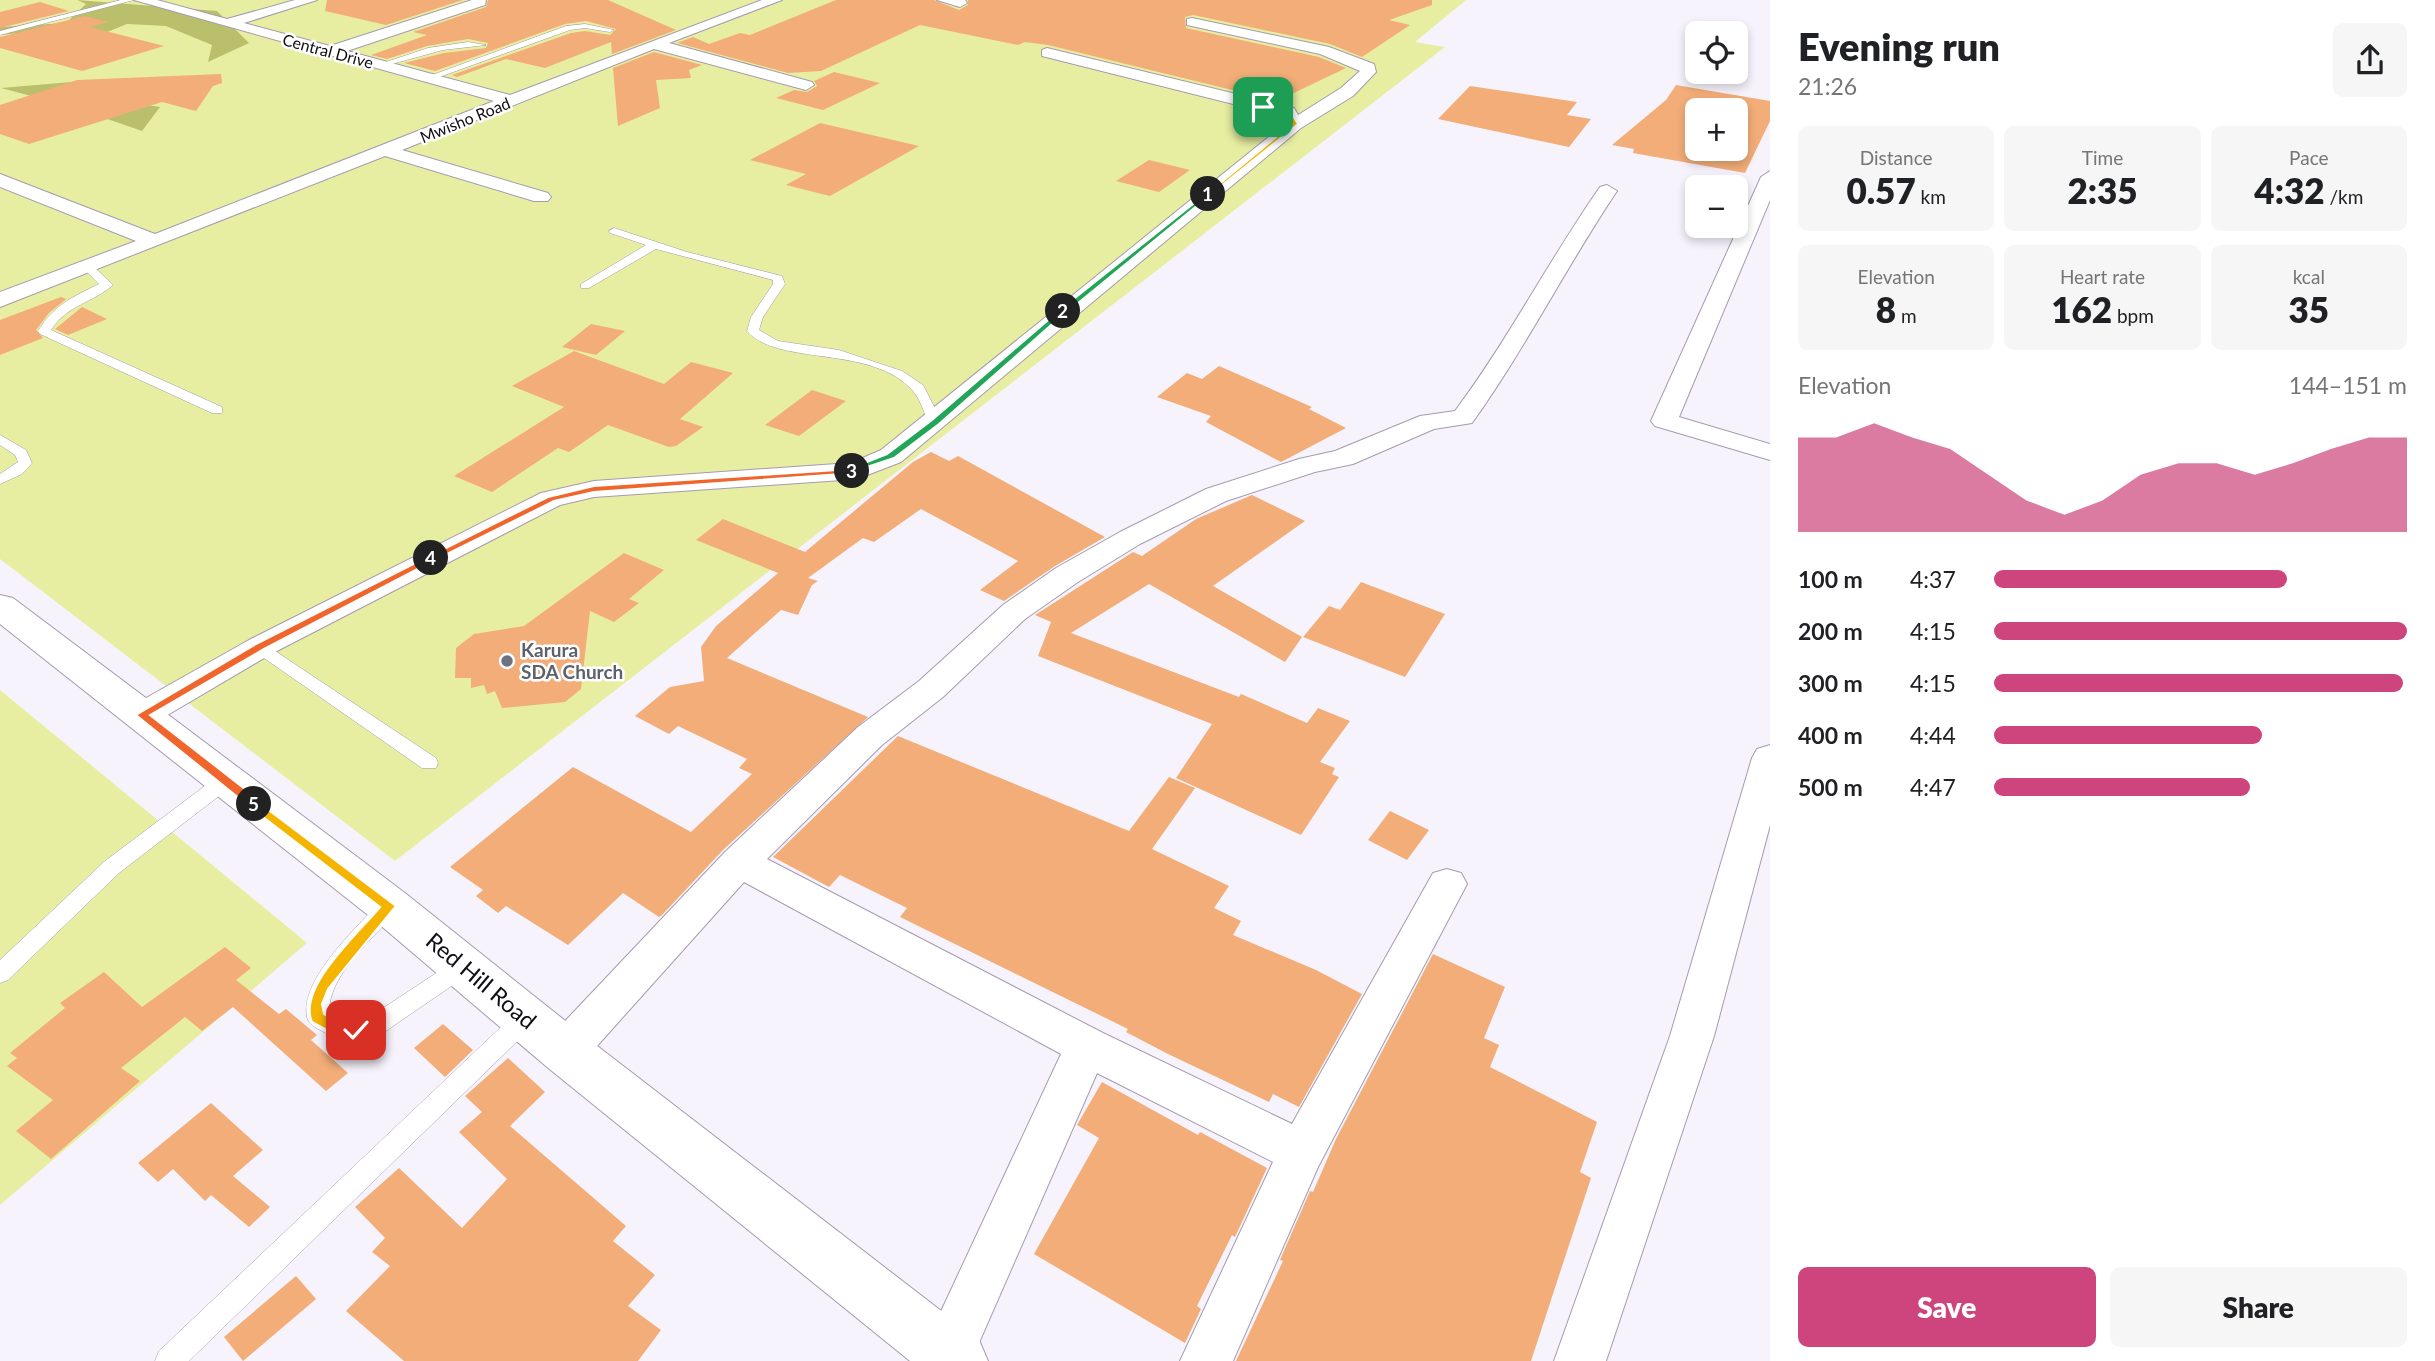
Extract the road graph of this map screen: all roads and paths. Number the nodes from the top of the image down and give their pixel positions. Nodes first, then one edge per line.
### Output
1 (130, 0) edge
2 (141, 0) edge
3 (310, 0) edge
4 (775, 0) edge
5 (481, 2) dead end
6 (1192, 22) dead end
7 (227, 23) junction
8 (610, 30) dead end
9 (0, 33) edge
10 (653, 44) junction
11 (482, 45) dead end
12 (331, 51) junction
13 (1046, 52) dead end
14 (381, 65) junction
15 (428, 78) junction
16 (806, 85) dead end
17 (514, 101) junction
18 (1295, 124) junction
19 (387, 151) junction
20 (1770, 177) edge
21 (0, 180) edge
22 (1607, 191) dead end
23 (541, 197) dead end
24 (614, 231) dead end
25 (155, 241) junction
26 (655, 245) junction
27 (88, 267) junction
28 (585, 286) dead end
29 (0, 300) edge
30 (217, 410) dead end
31 (936, 422) junction
32 (0, 439) edge
33 (1770, 452) edge
34 (0, 480) edge
35 (0, 606) edge
36 (260, 646) junction
37 (142, 715) junction
38 (1770, 758) edge
39 (429, 764) dead end
40 (225, 781) junction
41 (739, 862) junction
42 (1447, 884) dead end
43 (389, 906) junction
44 (464, 966) junction
45 (0, 974) edge
46 (526, 1018) junction
47 (1088, 1047) junction
48 (565, 1051) junction
49 (1301, 1152) junction
50 (953, 1357) edge
51 (169, 1361) edge
52 (1206, 1361) edge
53 (1580, 1361) edge

1 - 9 lane
2 - 7 street, Central Drive
3 - 7 street
4 - 10 street, Mwisho Road
5 - 12 street
6 - 18 street
7 - 12 street, Central Drive
8 - 15 lane
10 - 16 street
10 - 17 street, Mwisho Road
11 - 14 lane
12 - 14 street, Central Drive
13 - 18 street
14 - 15 street, Central Drive
15 - 17 street, Central Drive
17 - 19 street, Mwisho Road
18 - 31 street
19 - 23 street
19 - 25 street, Mwisho Road
20 - 33 street
21 - 25 street
22 - 41 street
24 - 26 lane
25 - 27 street, Mwisho Road
26 - 28 lane
26 - 31 lane
27 - 29 street, Mwisho Road
27 - 30 lane
31 - 36 street
32 - 34 lane
35 - 37 street, Red Hill Road
36 - 37 street
36 - 39 lane
37 - 40 street, Red Hill Road
38 - 53 street
40 - 43 street, Red Hill Road
40 - 45 lane
41 - 47 street
41 - 48 street
42 - 49 street
43 - 44 street, Red Hill Road
43 - 44 lane
44 - 46 street, Red Hill Road
46 - 48 street, Red Hill Road
46 - 51 lane
47 - 49 street
47 - 50 street
48 - 50 street, Red Hill Road
49 - 52 street

